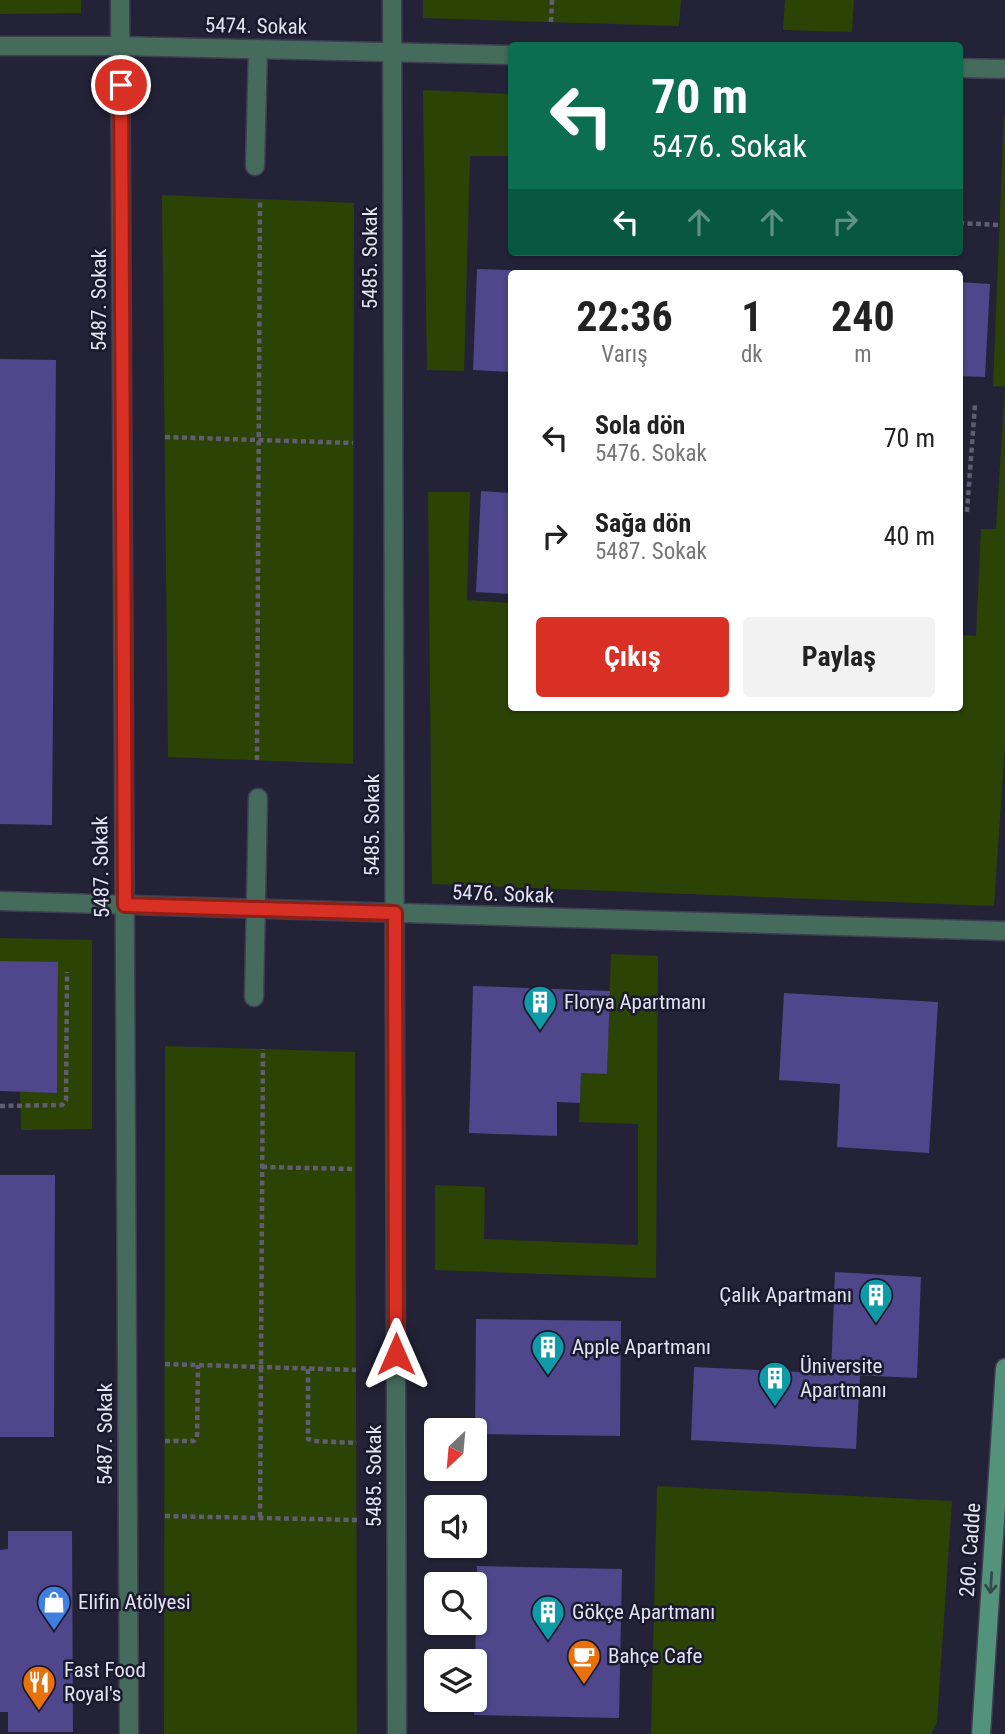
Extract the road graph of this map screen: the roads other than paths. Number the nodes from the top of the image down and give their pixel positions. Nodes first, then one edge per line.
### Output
1 (120, 0) edge
2 (392, 0) edge
3 (0, 46) edge
4 (120, 46) junction
5 (258, 49) junction
6 (392, 51) junction
7 (508, 55) edge
8 (963, 68) edge
9 (1005, 69) edge
10 (255, 166) dead end
11 (258, 797) dead end
12 (0, 901) edge
13 (125, 905) junction
14 (257, 909) junction
15 (395, 913) junction
16 (1005, 931) edge
17 (254, 997) dead end
18 (1005, 1368) edge
19 (129, 1734) edge
20 (397, 1734) edge
21 (981, 1734) edge

1 - 4 street, 5487. Sokak
2 - 6 street, 5485. Sokak
3 - 4 street, 5474. Sokak
4 - 5 street, 5474. Sokak
4 - 13 street, 5487. Sokak
5 - 6 street, 5474. Sokak
5 - 10 street
6 - 7 street, 5474. Sokak
6 - 15 street, 5485. Sokak
8 - 9 street
11 - 14 street
12 - 13 street, 5476. Sokak
13 - 14 street, 5476. Sokak
13 - 19 street, 5487. Sokak
14 - 15 street, 5476. Sokak
14 - 17 street
15 - 16 street, 5476. Sokak
15 - 20 street, 5485. Sokak
18 -> 21 street, 260. Cadde

